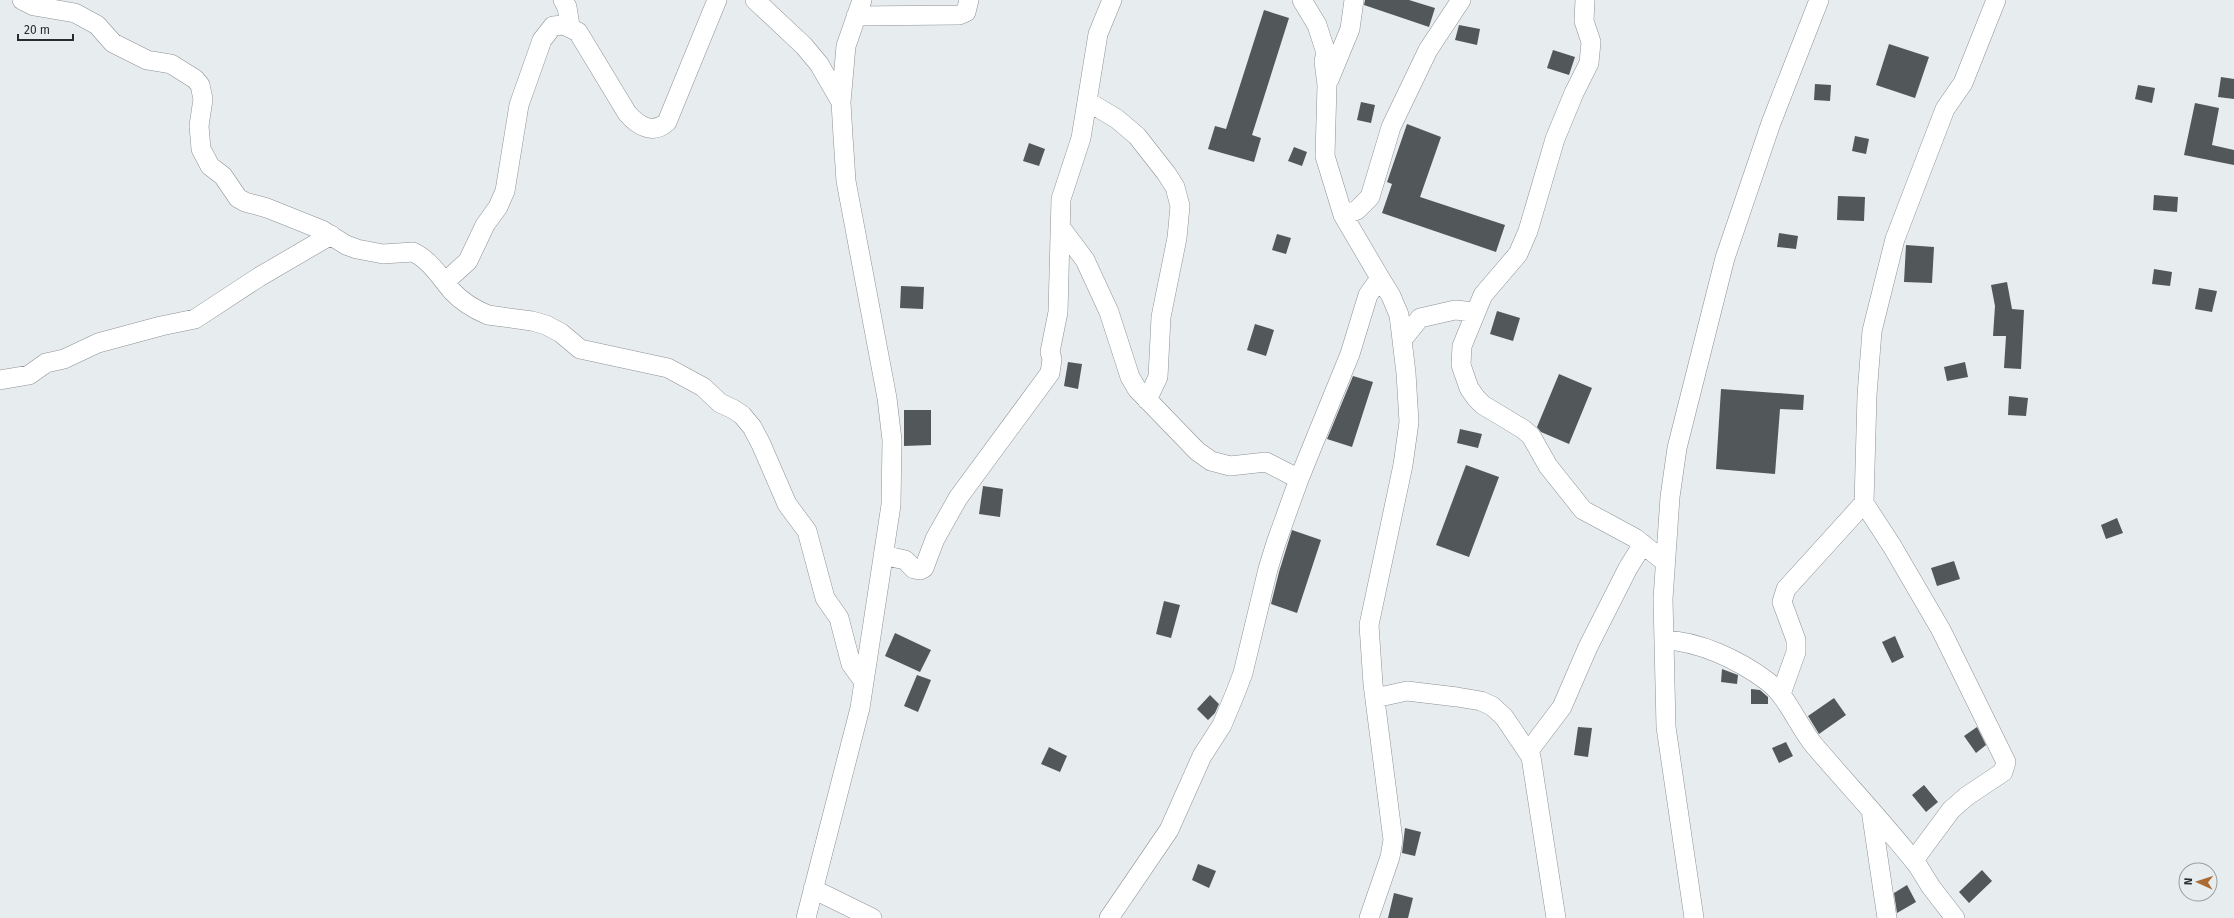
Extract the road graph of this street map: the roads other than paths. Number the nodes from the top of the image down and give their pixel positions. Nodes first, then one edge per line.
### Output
1 (22, 0) edge
2 (563, 0) edge
3 (717, 0) edge
4 (755, 0) edge
5 (969, 0) edge
6 (1112, 0) edge
7 (1302, 0) edge
8 (1354, 0) edge
9 (1461, 0) edge
10 (1585, 0) edge
11 (1819, 0) edge
12 (1996, 0) edge
13 (65, 5) edge
14 (859, 8) edge
15 (570, 26) junction
16 (1327, 85) junction
17 (1087, 101) junction
18 (841, 102) junction
19 (1342, 215) junction
20 (1061, 228) junction
21 (331, 235) junction
22 (1380, 278) junction
23 (446, 281) junction
24 (1475, 312) junction
25 (1402, 340) junction
26 (0, 380) edge
27 (1148, 400) junction
28 (1299, 479) junction
29 (1864, 503) junction
30 (1643, 544) junction
31 (883, 555) junction
32 (1665, 562) junction
33 (1664, 640) junction
34 (864, 682) junction
35 (1781, 694) junction
36 (1375, 698) junction
37 (1528, 752) junction
38 (1871, 810) junction
39 (1914, 860) junction
40 (813, 889) junction
41 (806, 918) edge
42 (872, 918) edge
43 (1109, 918) edge
44 (1369, 918) edge
45 (1556, 918) edge
46 (1694, 918) edge
47 (1887, 918) edge
48 (1955, 918) edge

1 - 13 street
2 - 15 street
3 - 15 street
4 - 18 street
5 - 14 street
6 - 17 street
7 - 16 street
8 - 16 street
9 - 19 street
10 - 24 street
11 - 32 street
12 - 29 street
13 - 21 street
14 - 18 street
15 - 23 street
16 - 19 street
17 - 20 street
17 - 27 street
18 - 31 street
19 - 22 street
20 - 27 street
20 - 31 street
21 - 23 street
21 - 26 street
22 - 25 street
22 - 28 street
23 - 34 street
24 - 25 street
24 - 30 street
25 - 36 street
27 - 28 street
28 - 43 street
29 - 35 street
29 - 39 street
30 - 32 street
30 - 37 street
31 - 34 street
32 - 33 street
33 - 35 street
33 - 46 street
34 - 40 street
35 - 38 street
36 - 37 street
36 - 44 street
37 - 45 street
38 - 39 street
38 - 47 street
39 - 48 street
40 - 41 street
40 - 42 street

